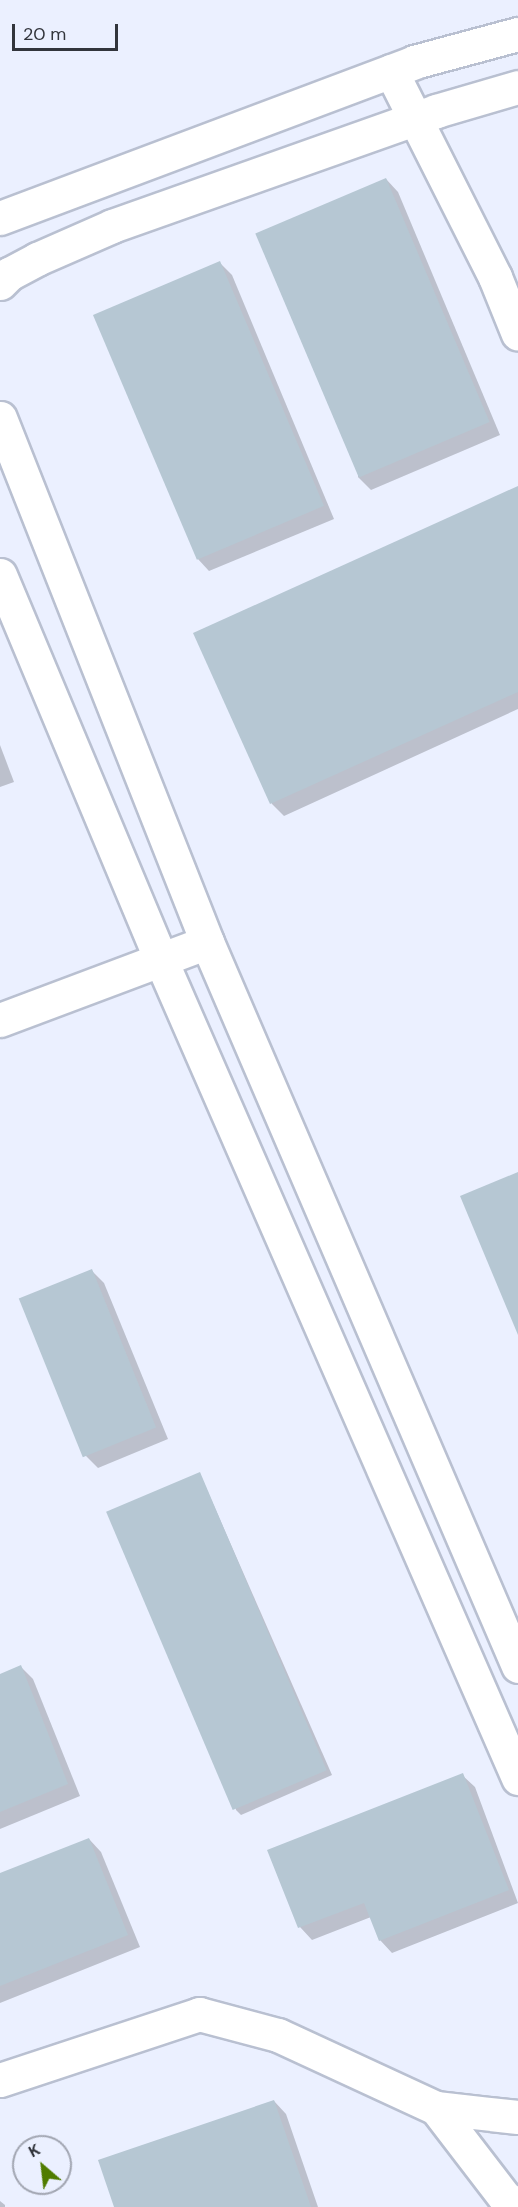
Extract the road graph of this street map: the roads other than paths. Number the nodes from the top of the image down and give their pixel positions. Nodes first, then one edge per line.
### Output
1 (518, 34) edge
2 (391, 71) junction
3 (518, 87) edge
4 (414, 119) junction
5 (0, 218) edge
6 (0, 284) edge
7 (518, 334) edge
8 (0, 418) edge
9 (0, 575) edge
10 (207, 942) junction
11 (160, 958) junction
12 (0, 1020) edge
13 (518, 1666) edge
14 (518, 1778) edge
15 (0, 2080) edge
16 (436, 2108) junction
17 (518, 2117) edge
18 (510, 2195) edge

1 - 2 lane
2 - 4 lane
2 - 5 lane
3 - 4 lane
4 - 6 lane
4 - 7 lane
8 - 10 lane
9 - 11 lane
10 - 11 lane
10 - 13 lane
11 - 12 lane
11 - 14 lane
15 - 16 lane
16 - 17 lane
16 - 18 lane

